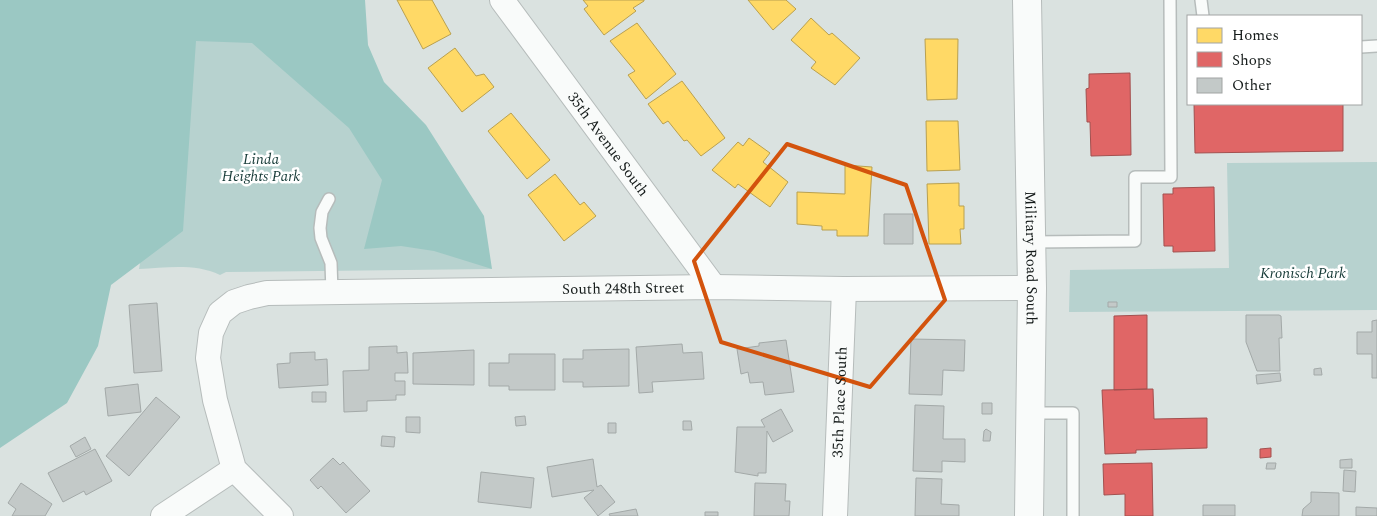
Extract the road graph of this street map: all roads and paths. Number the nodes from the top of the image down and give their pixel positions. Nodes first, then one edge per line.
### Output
1 (502, 0) edge
2 (1027, 0) edge
3 (1170, 0) edge
4 (1201, 0) edge
5 (1203, 15) edge
6 (1377, 46) edge
7 (1362, 47) edge
8 (329, 199) dead end
9 (1031, 242) junction
10 (714, 287) junction
11 (1032, 288) junction
12 (844, 289) junction
13 (332, 292) junction
14 (1030, 413) junction
15 (234, 469) junction
16 (163, 516) edge
17 (281, 516) edge
18 (836, 516) edge
19 (1029, 516) edge
20 (1073, 516) edge

1 - 10 street, 35th Avenue South
2 - 9 main road, Military Road South
3 - 9 lane
4 - 5 lane
6 - 7 lane
8 - 13 lane
9 - 11 main road, Military Road South
10 - 12 street, South 248th Street
10 - 13 street, South 248th Street
11 - 12 street, South 248th Street
11 - 14 main road, Military Road South
12 - 18 street, 35th Place South
13 - 15 street, South 248th Street
14 - 19 main road, Military Road South
14 - 20 lane
15 - 16 street
15 - 17 street

